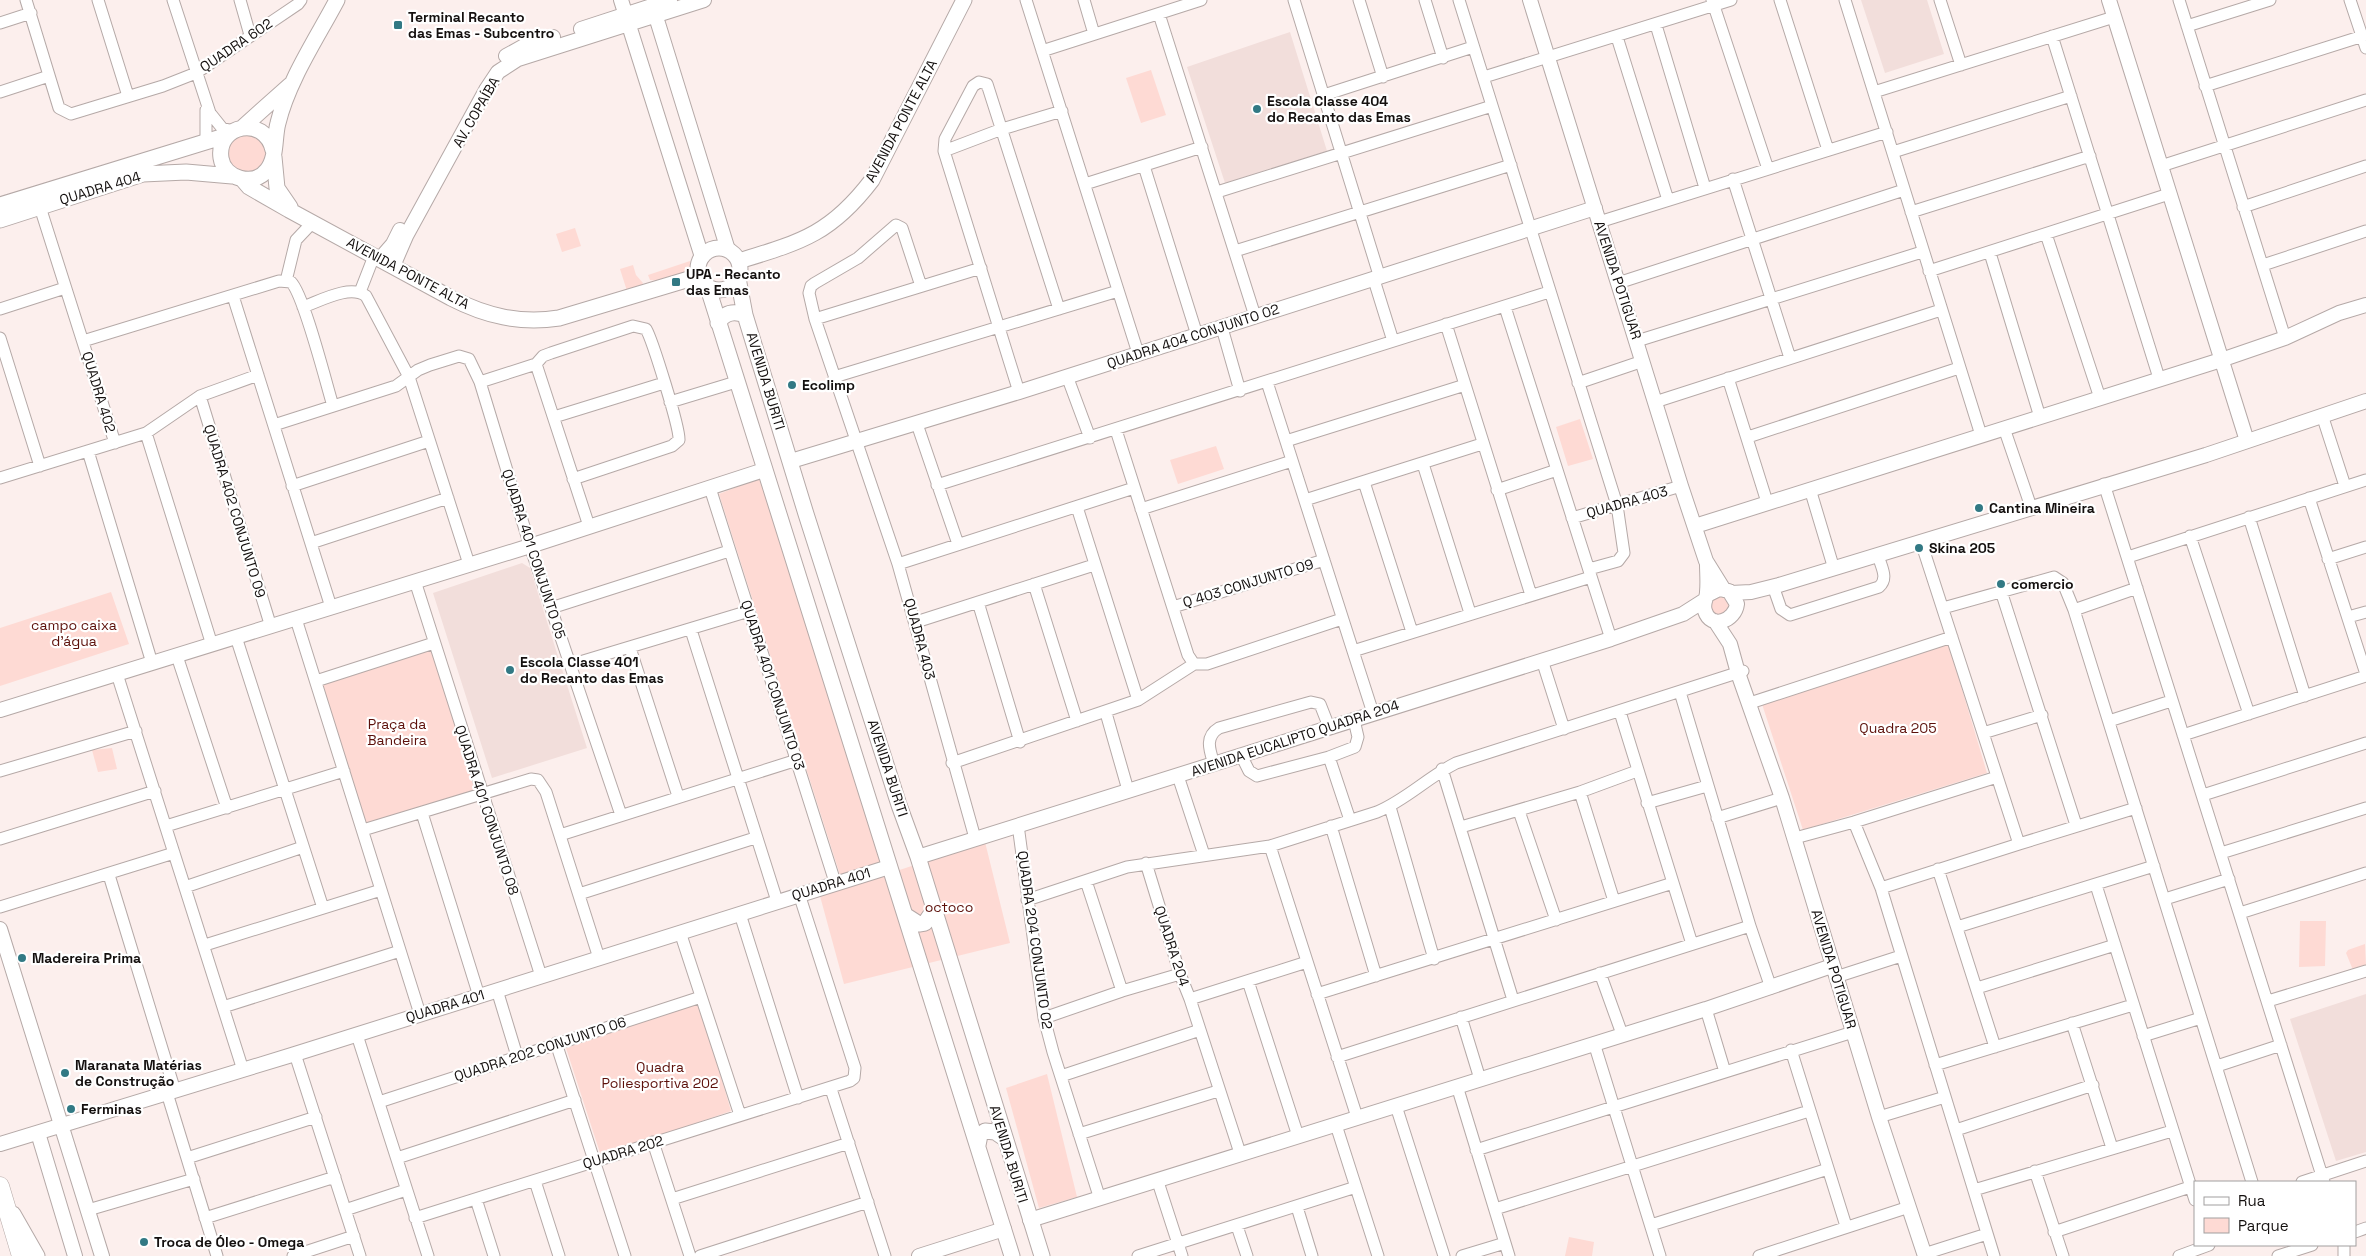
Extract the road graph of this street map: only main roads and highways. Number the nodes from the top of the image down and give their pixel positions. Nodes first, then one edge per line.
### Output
1 (337, 0) edge
2 (964, 0) edge
3 (295, 80) junction
4 (234, 131) junction
5 (274, 153) junction
6 (238, 178) junction
7 (0, 205) edge
8 (294, 212) junction
9 (0, 220) edge
10 (739, 262) junction
11 (738, 278) junction
12 (703, 281) junction
13 (745, 315) junction
14 (718, 323) junction
15 (806, 514) junction
16 (782, 522) junction
17 (899, 805) junction
18 (873, 812) junction
19 (933, 910) junction
20 (905, 915) junction
21 (992, 1098) junction
22 (965, 1106) junction
23 (1004, 1138) junction
24 (978, 1145) junction
25 (2, 1192) edge
26 (21, 1256) edge
27 (37, 1256) edge
28 (1012, 1256) edge
29 (1042, 1256) edge

1 - 3 main road
2 - 10 main road, AVENIDA PONTE ALTA
3 - 4 main road
3 - 5 main road
4 - 5 main road
4 - 6 main road
4 - 7 main road
5 - 6 main road
5 - 8 main road, AVENIDA PONTE ALTA
6 - 8 main road, AVENIDA PONTE ALTA
6 - 9 main road, QUADRA 404
8 - 12 main road, AVENIDA PONTE ALTA
10 - 11 main road, AVENIDA BURITI
10 - 12 main road, AVENIDA BURITI
11 - 12 main road
11 - 13 main road, AVENIDA BURITI
12 - 14 main road, AVENIDA BURITI
13 - 14 main road
13 - 15 main road, AVENIDA BURITI
14 - 16 main road, AVENIDA BURITI
15 - 16 main road
15 - 17 main road, AVENIDA BURITI
16 - 18 main road, AVENIDA BURITI
17 - 18 main road
17 - 19 main road, AVENIDA BURITI
18 - 20 main road, AVENIDA BURITI
19 - 20 main road
19 - 21 main road, AVENIDA BURITI
20 - 22 main road, AVENIDA BURITI
21 - 22 main road
21 - 23 main road, AVENIDA BURITI
22 - 24 main road, AVENIDA BURITI
23 - 24 main road
23 - 29 main road, AVENIDA BURITI
24 - 28 main road, AVENIDA BURITI
25 - 26 highway
25 - 27 main road

